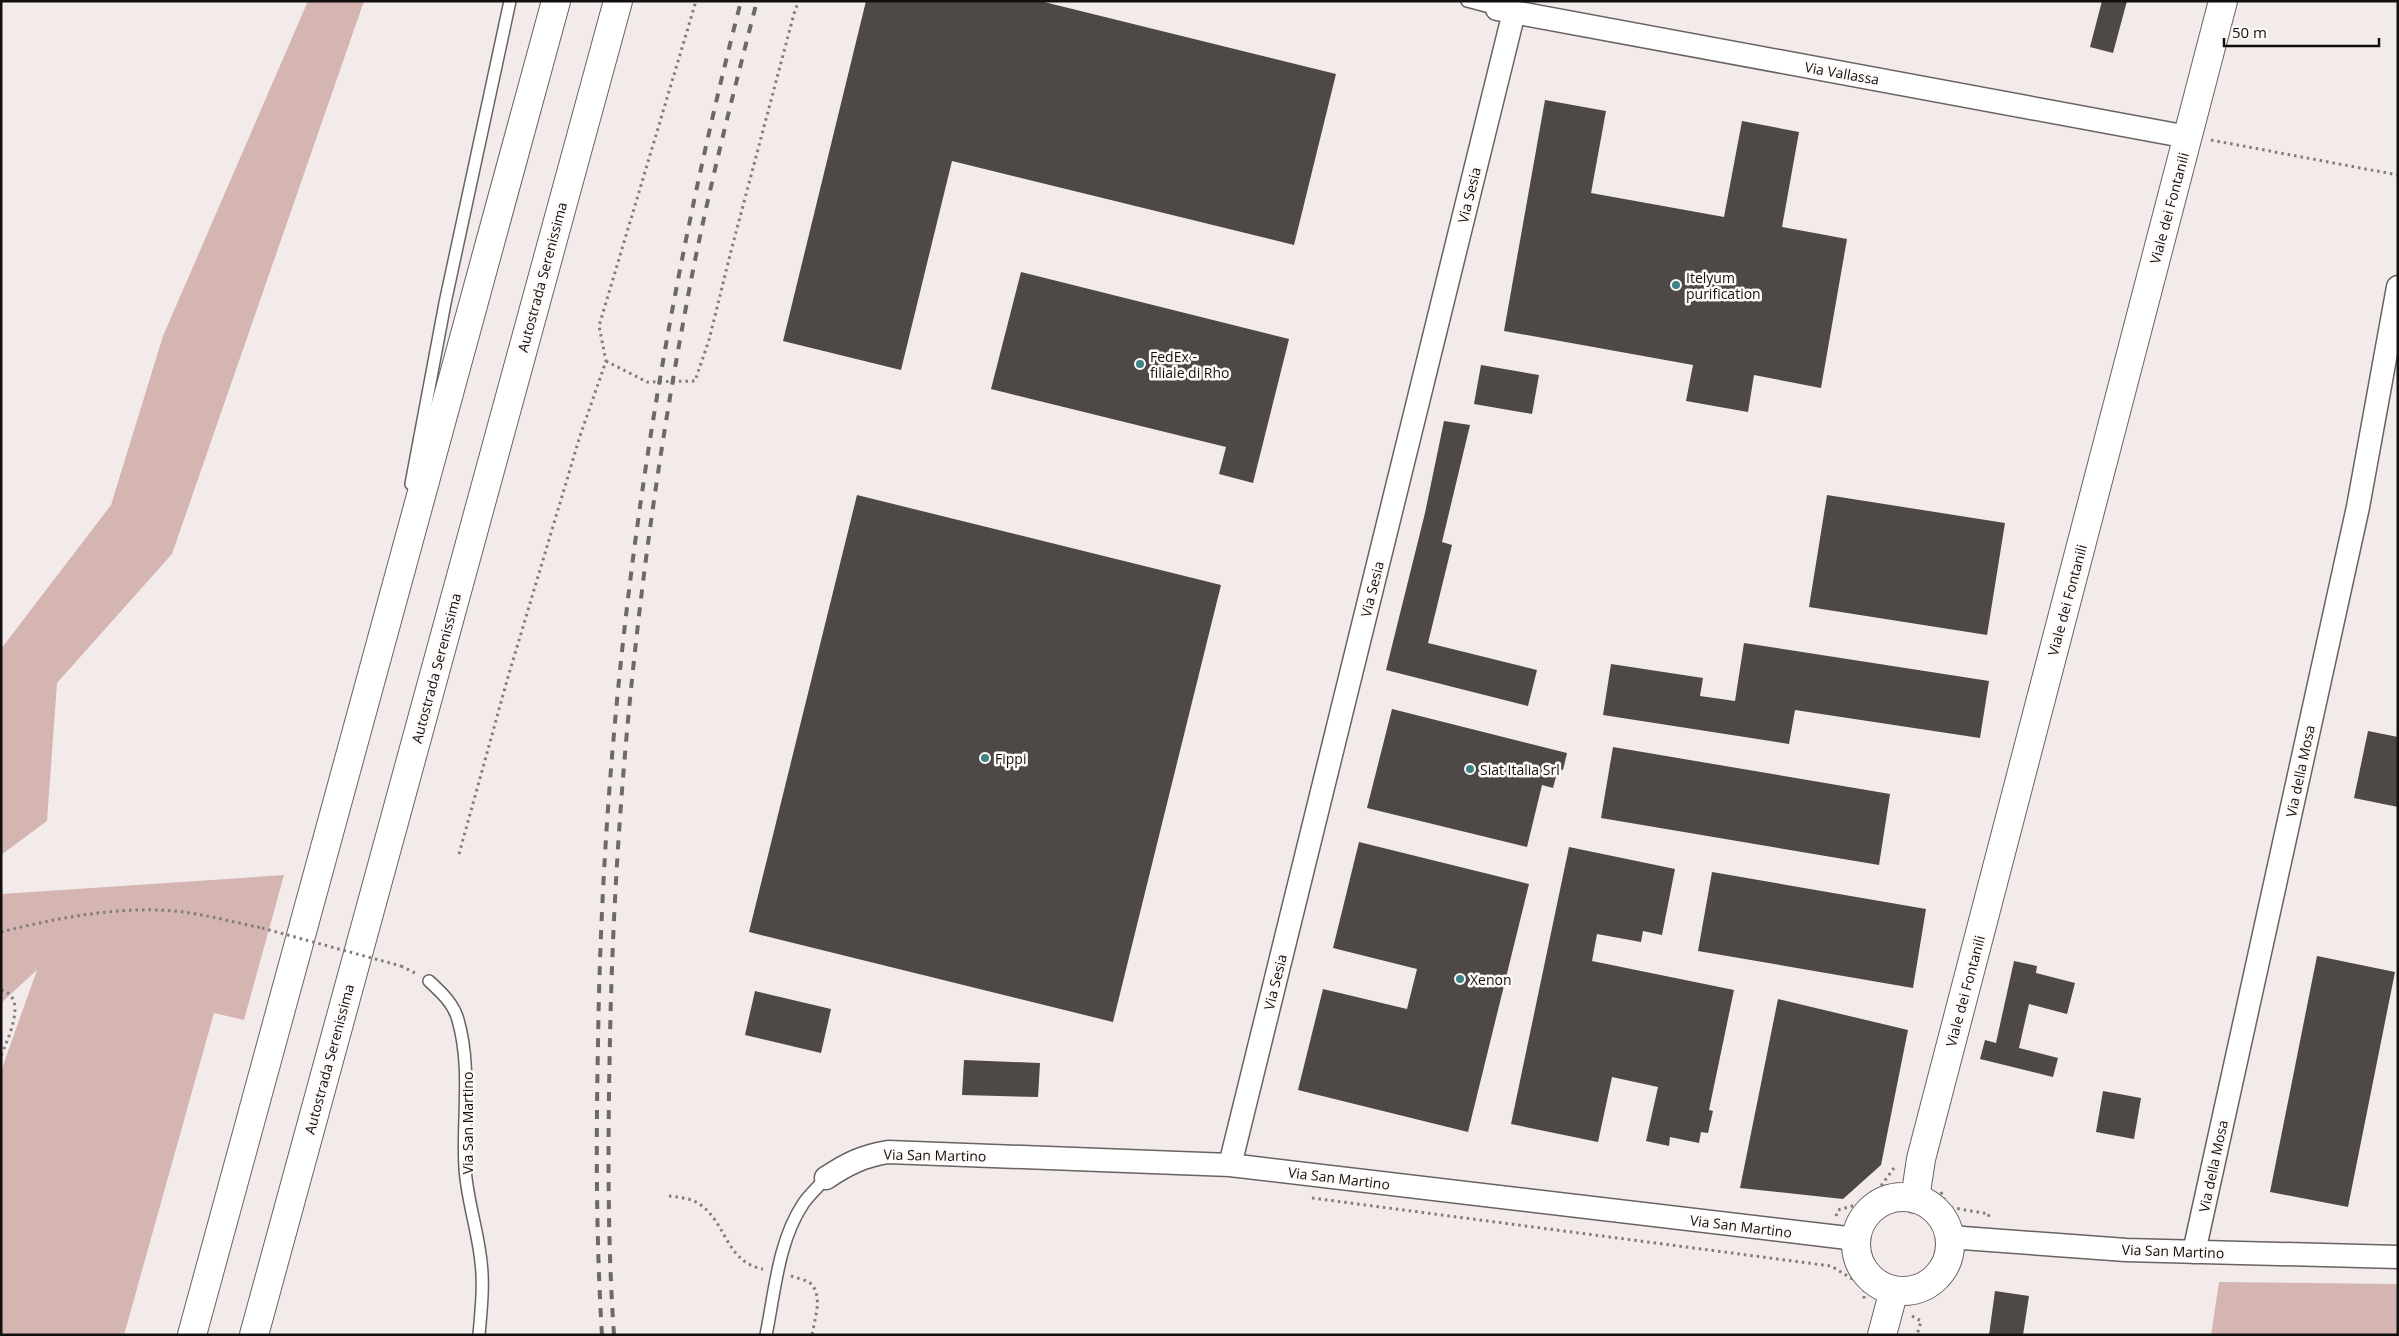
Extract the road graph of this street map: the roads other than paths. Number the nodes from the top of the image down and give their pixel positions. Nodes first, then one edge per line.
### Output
1 (510, 1) edge
2 (556, 1) edge
3 (618, 1) edge
4 (1467, 1) edge
5 (2223, 1) edge
6 (1518, 10) edge
7 (2188, 137) junction
8 (2398, 287) edge
9 (383, 629) junction
10 (429, 981) dead end
11 (1230, 1165) junction
12 (826, 1178) joint
13 (1927, 1194) junction
14 (1949, 1237) junction
15 (1844, 1238) junction
16 (2194, 1252) junction
17 (2398, 1257) edge
18 (1894, 1290) junction
19 (192, 1335) edge
20 (254, 1335) edge
21 (479, 1335) edge
22 (766, 1335) edge
23 (1882, 1335) edge

1 - 9 lane
2 - 9 main road
3 - 20 main road, Autostrada Serenissima
4 - 6 lane
5 - 7 main road, Viale dei Fontanili
6 - 7 street, Via Vallassa
6 - 11 street, Via Sesia
7 - 13 main road, Viale dei Fontanili
8 - 16 street, Via della Mosa
9 - 19 main road
10 - 21 lane, Via San Martino
11 - 12 street, Via San Martino
11 - 15 street, Via San Martino
12 - 22 lane
13 - 14 main road
13 - 15 main road
14 - 16 street, Via San Martino
14 - 18 main road
15 - 18 main road
16 - 17 street, Via San Martino
18 - 23 main road

